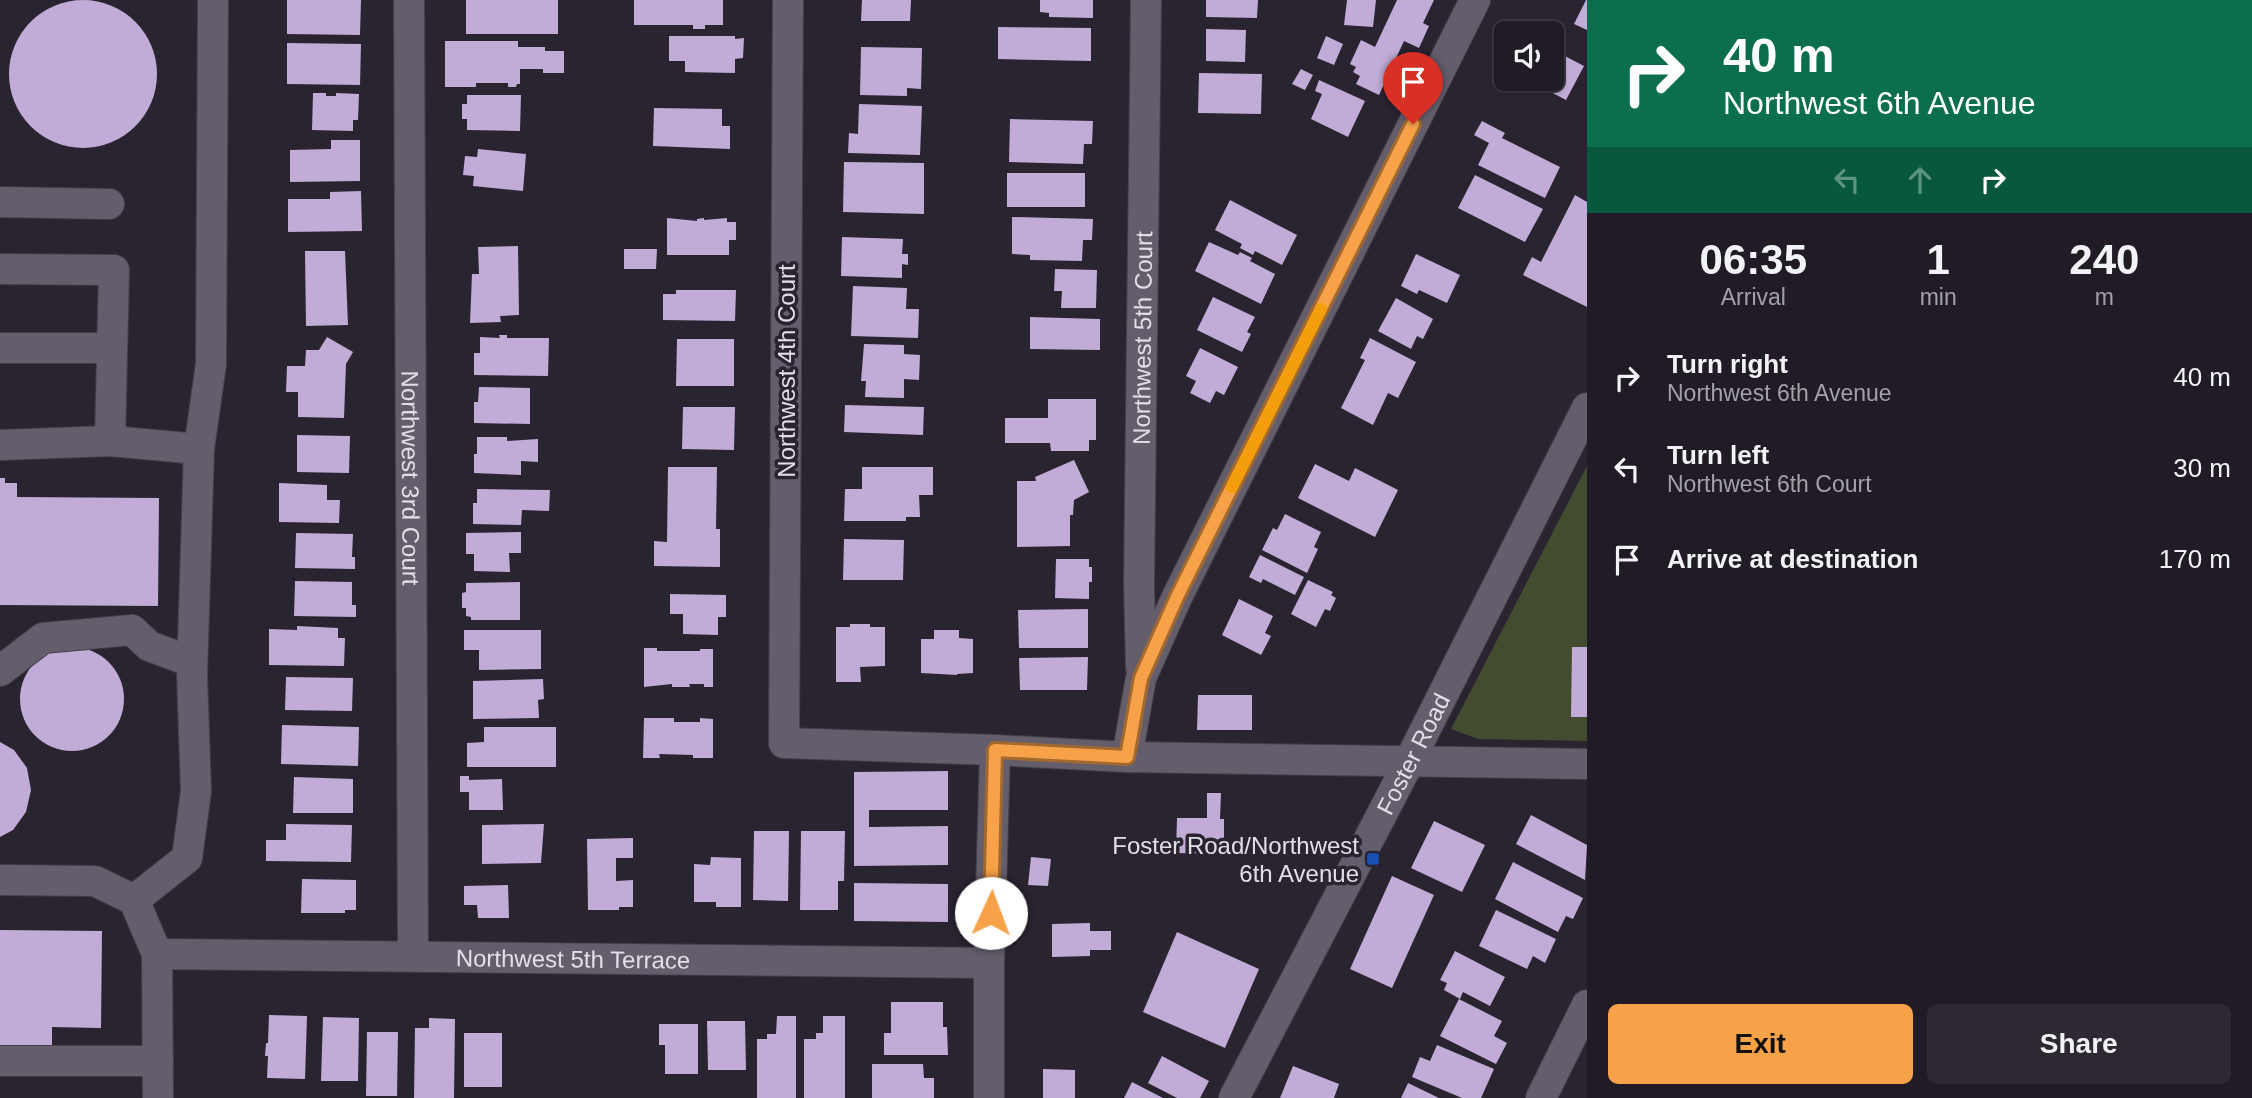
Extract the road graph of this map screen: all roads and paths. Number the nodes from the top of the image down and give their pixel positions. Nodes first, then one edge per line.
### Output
1 (213, 0) edge
2 (409, 0) edge
3 (788, 0) edge
4 (1146, 0) edge
5 (1475, 0) edge
6 (0, 202) edge
7 (109, 204) dead end
8 (0, 269) edge
9 (0, 348) edge
10 (112, 348) junction
11 (1587, 408) edge
12 (110, 441) junction
13 (0, 445) edge
14 (199, 449) junction
15 (192, 662) junction
16 (0, 671) edge
17 (1141, 678) junction
18 (995, 750) junction
19 (1127, 757) junction
20 (1409, 762) junction
21 (1587, 764) edge
22 (0, 880) edge
23 (134, 900) junction
24 (157, 954) junction
25 (413, 955) junction
26 (989, 963) junction
27 (1587, 1005) edge
28 (0, 1061) edge
29 (158, 1061) junction
30 (158, 1098) edge
31 (989, 1098) edge
32 (1234, 1098) edge
33 (1541, 1098) edge

1 - 14 street
2 - 25 street, Northwest 3rd Court
3 - 18 street, Northwest 4th Court
4 - 17 street, Northwest 5th Court
5 - 17 street
6 - 7 street
8 - 10 street
9 - 10 street
10 - 12 street
11 - 20 street, Foster Road
12 - 13 street
12 - 14 street
14 - 15 street
15 - 16 street
15 - 23 street
17 - 19 street
18 - 19 street
18 - 26 street
19 - 20 street
20 - 21 street
20 - 32 street, Foster Road
22 - 23 street
23 - 24 street
24 - 25 street, Northwest 5th Terrace
24 - 29 street
25 - 26 street, Northwest 5th Terrace
26 - 31 street
27 - 33 street
28 - 29 street
29 - 30 street

